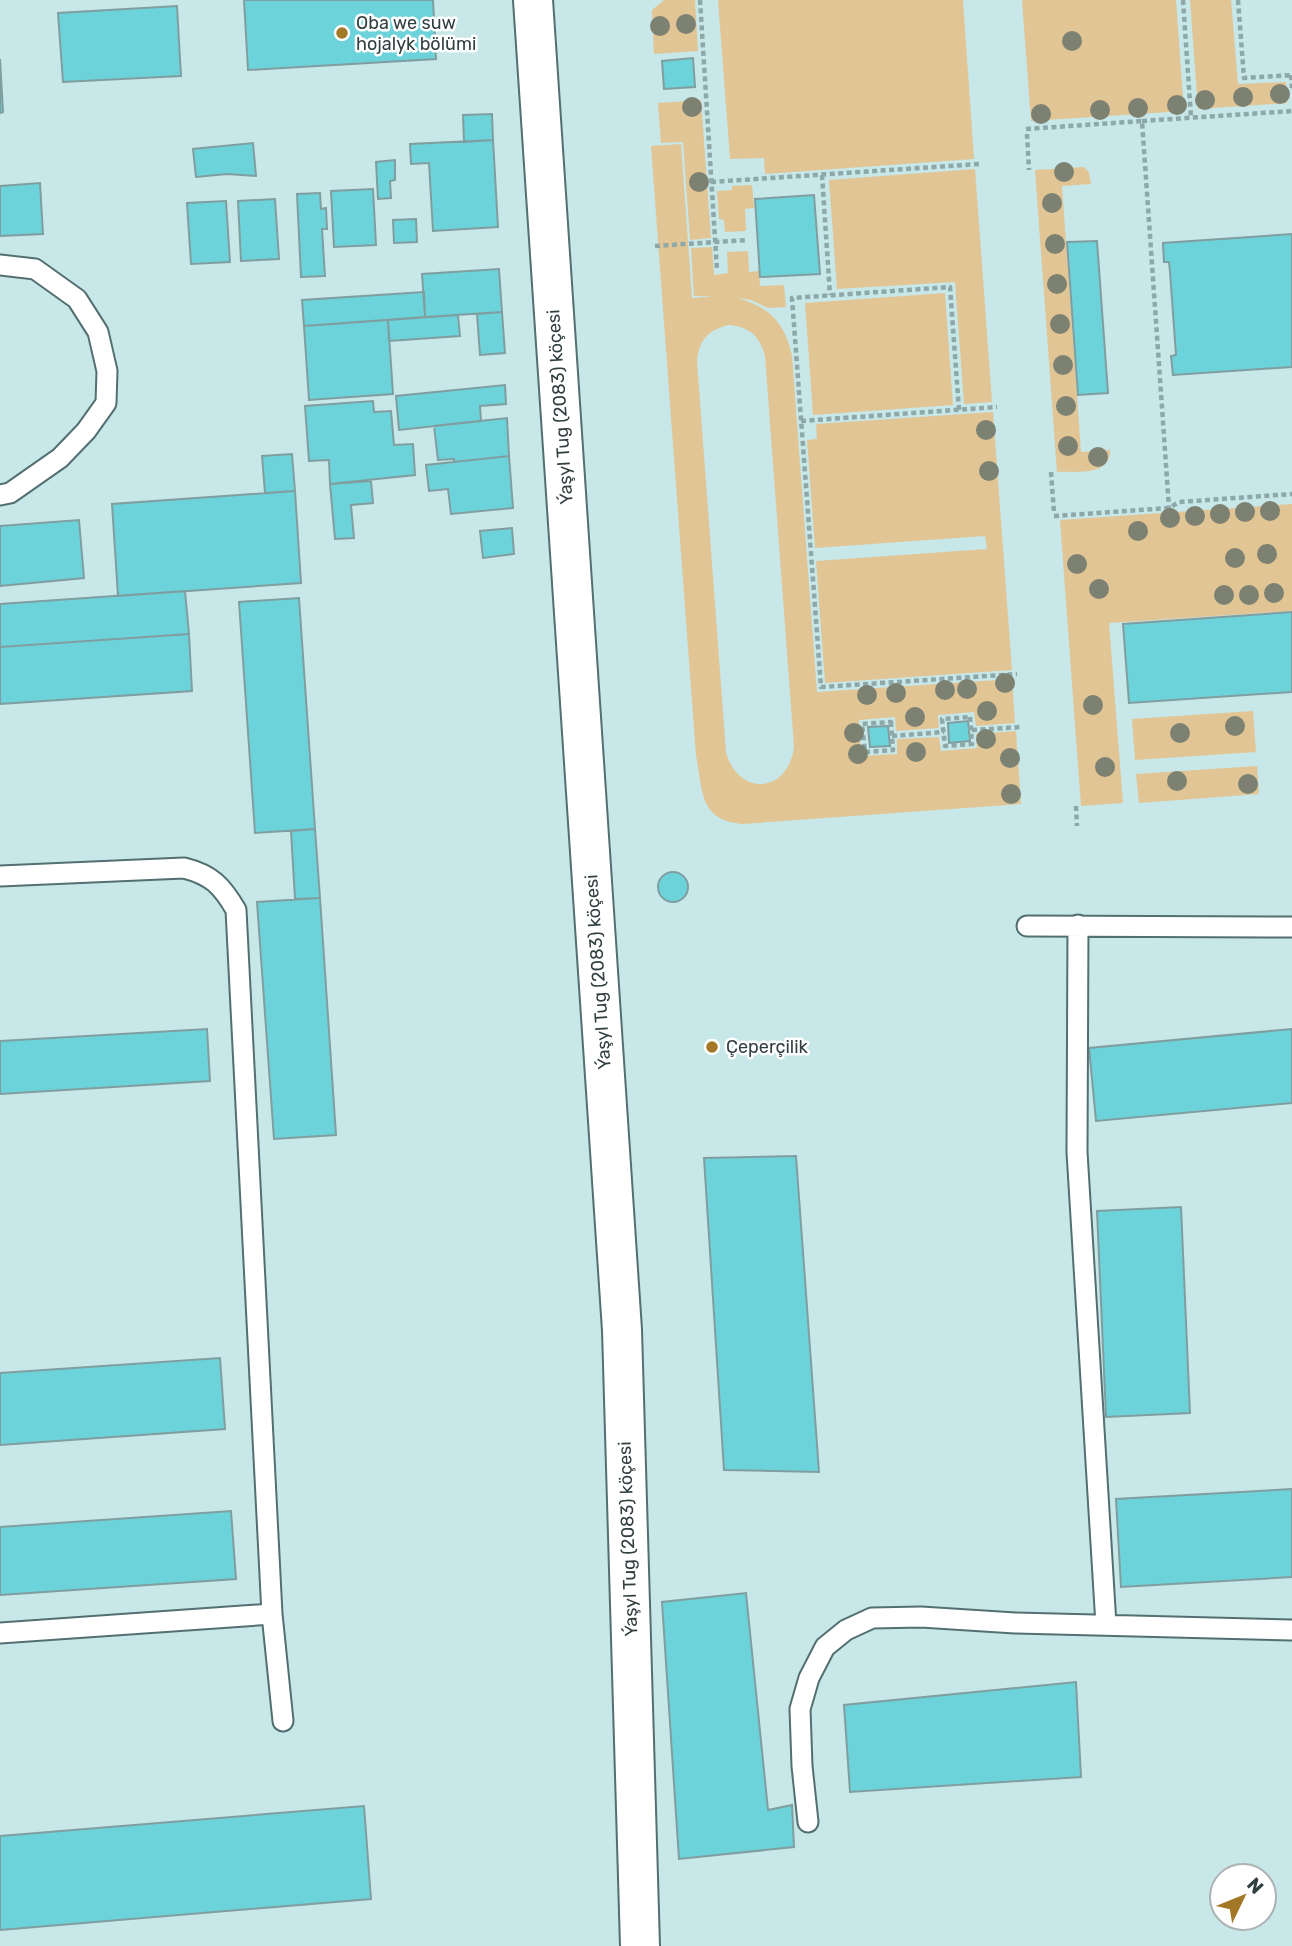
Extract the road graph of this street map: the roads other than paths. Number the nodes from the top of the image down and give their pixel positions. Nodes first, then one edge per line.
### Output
1 (533, 0) edge
2 (0, 265) edge
3 (0, 495) edge
4 (0, 876) edge
5 (1079, 925) junction
6 (1027, 926) dead end
7 (1292, 927) edge
8 (272, 1614) junction
9 (1107, 1625) junction
10 (1292, 1630) edge
11 (0, 1633) edge
12 (283, 1721) dead end
13 (808, 1822) dead end
14 (640, 1946) edge

1 - 14 street, Ýaşyl Tug (2083) köçesi
2 - 3 lane
4 - 8 lane
5 - 6 lane
5 - 7 lane
5 - 9 lane
8 - 11 lane
8 - 12 lane
9 - 10 lane
9 - 13 lane

